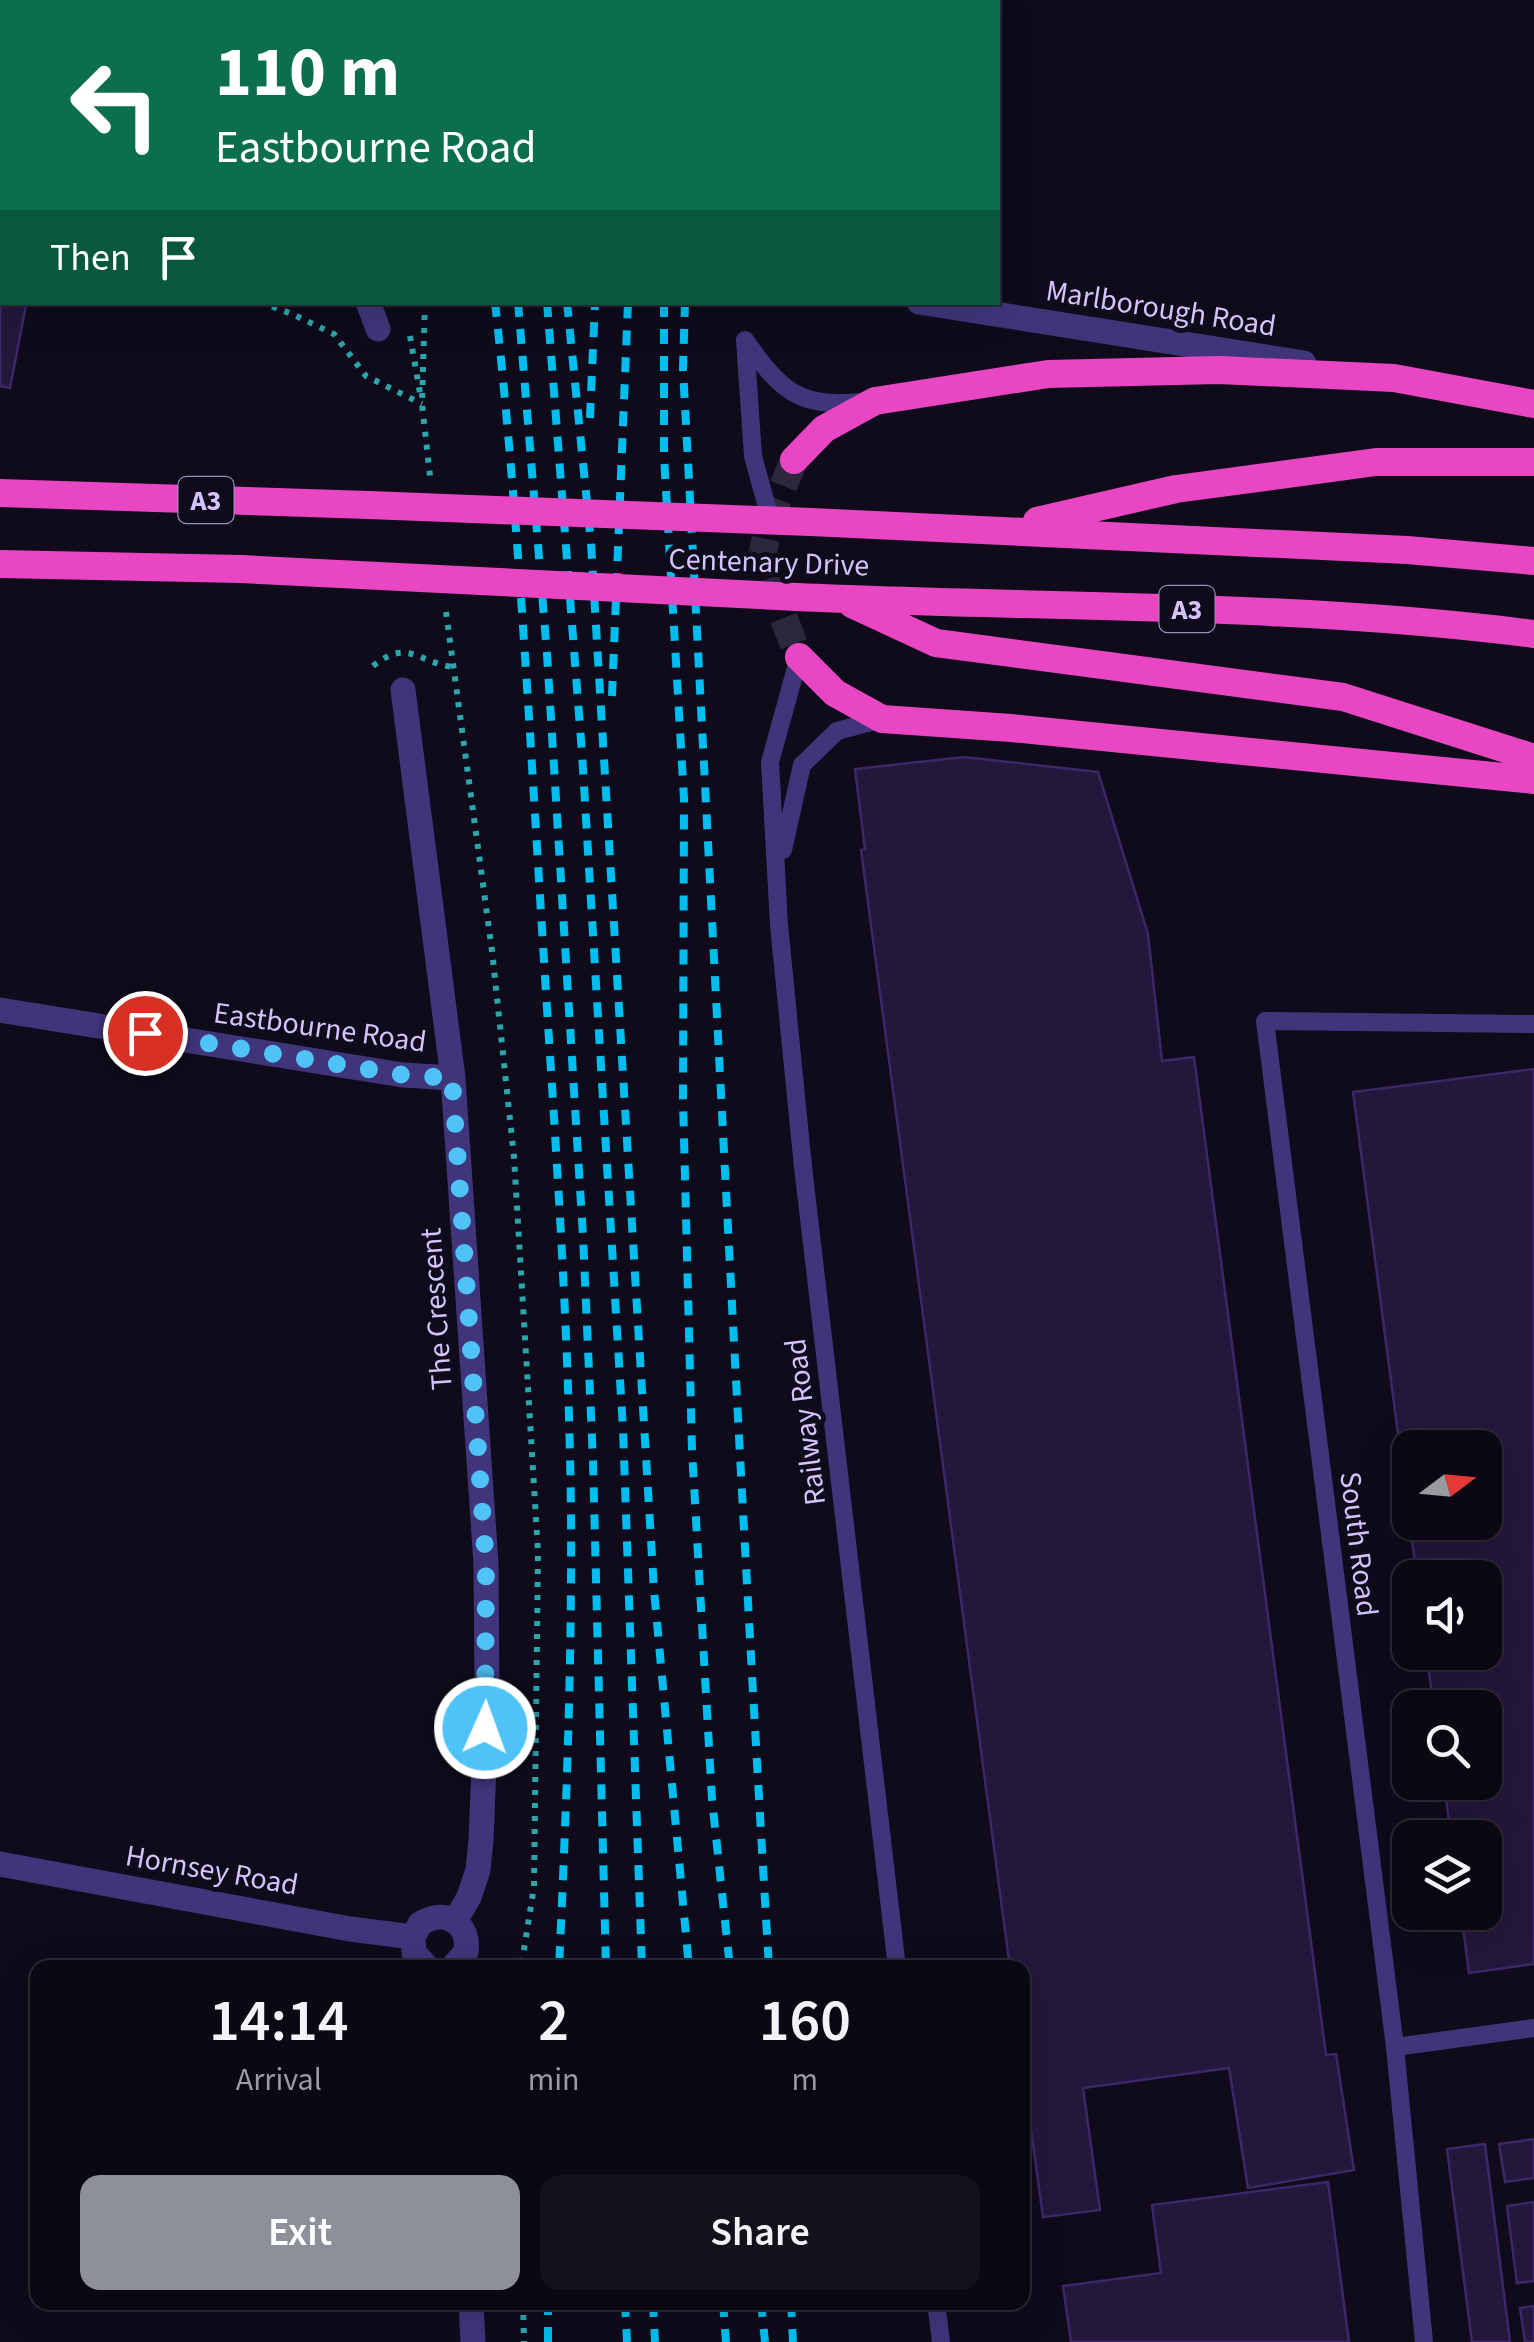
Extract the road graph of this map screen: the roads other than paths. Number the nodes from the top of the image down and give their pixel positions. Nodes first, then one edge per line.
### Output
1 (369, 305) edge
2 (938, 305) edge
3 (378, 329) dead end
4 (1394, 378) junction
5 (875, 400) junction
6 (1534, 404) edge
7 (794, 460) tunnel mouth
8 (1534, 462) edge
9 (0, 492) edge
10 (770, 518) dead end
11 (1002, 529) junction
12 (1534, 561) edge
13 (0, 564) edge
14 (838, 598) junction
15 (1534, 634) edge
16 (799, 657) joint
17 (403, 690) dead end
18 (882, 719) junction
19 (1534, 758) edge
20 (1534, 780) edge
21 (778, 870) junction
22 (0, 1010) edge
23 (1534, 1024) edge
24 (452, 1078) junction
25 (0, 1864) edge
26 (455, 1921) junction
27 (414, 1937) junction
28 (421, 1960) edge
29 (462, 1960) edge
30 (896, 1960) edge
31 (1534, 2028) edge
32 (1395, 2047) junction
33 (472, 2310) edge
34 (937, 2310) edge
35 (474, 2342) edge
36 (941, 2342) edge
37 (1424, 2342) edge

1 - 3 street
2 - 4 street, Marlborough Road
4 - 5 highway
4 - 6 highway
5 - 7 highway
5 - 10 lane
8 - 11 highway
9 - 11 highway, Centenary Drive / A3, bridge
11 - 12 highway, Centenary Drive / A3
13 - 14 highway, Centenary Drive / A3, bridge
14 - 15 highway, Centenary Drive / A3
14 - 19 highway
16 - 18 highway
16 - 21 lane, Railway Road
17 - 24 street, The Crescent
18 - 20 highway
18 - 21 lane, Railway Road
21 - 30 lane, Railway Road
22 - 24 street, Eastbourne Road
23 - 32 lane, South Road
24 - 26 street, The Crescent
25 - 27 street, Hornsey Road
26 - 27 street
26 - 29 street
27 - 28 street
31 - 32 lane
32 - 37 lane, South Road
33 - 35 street
34 - 36 lane

